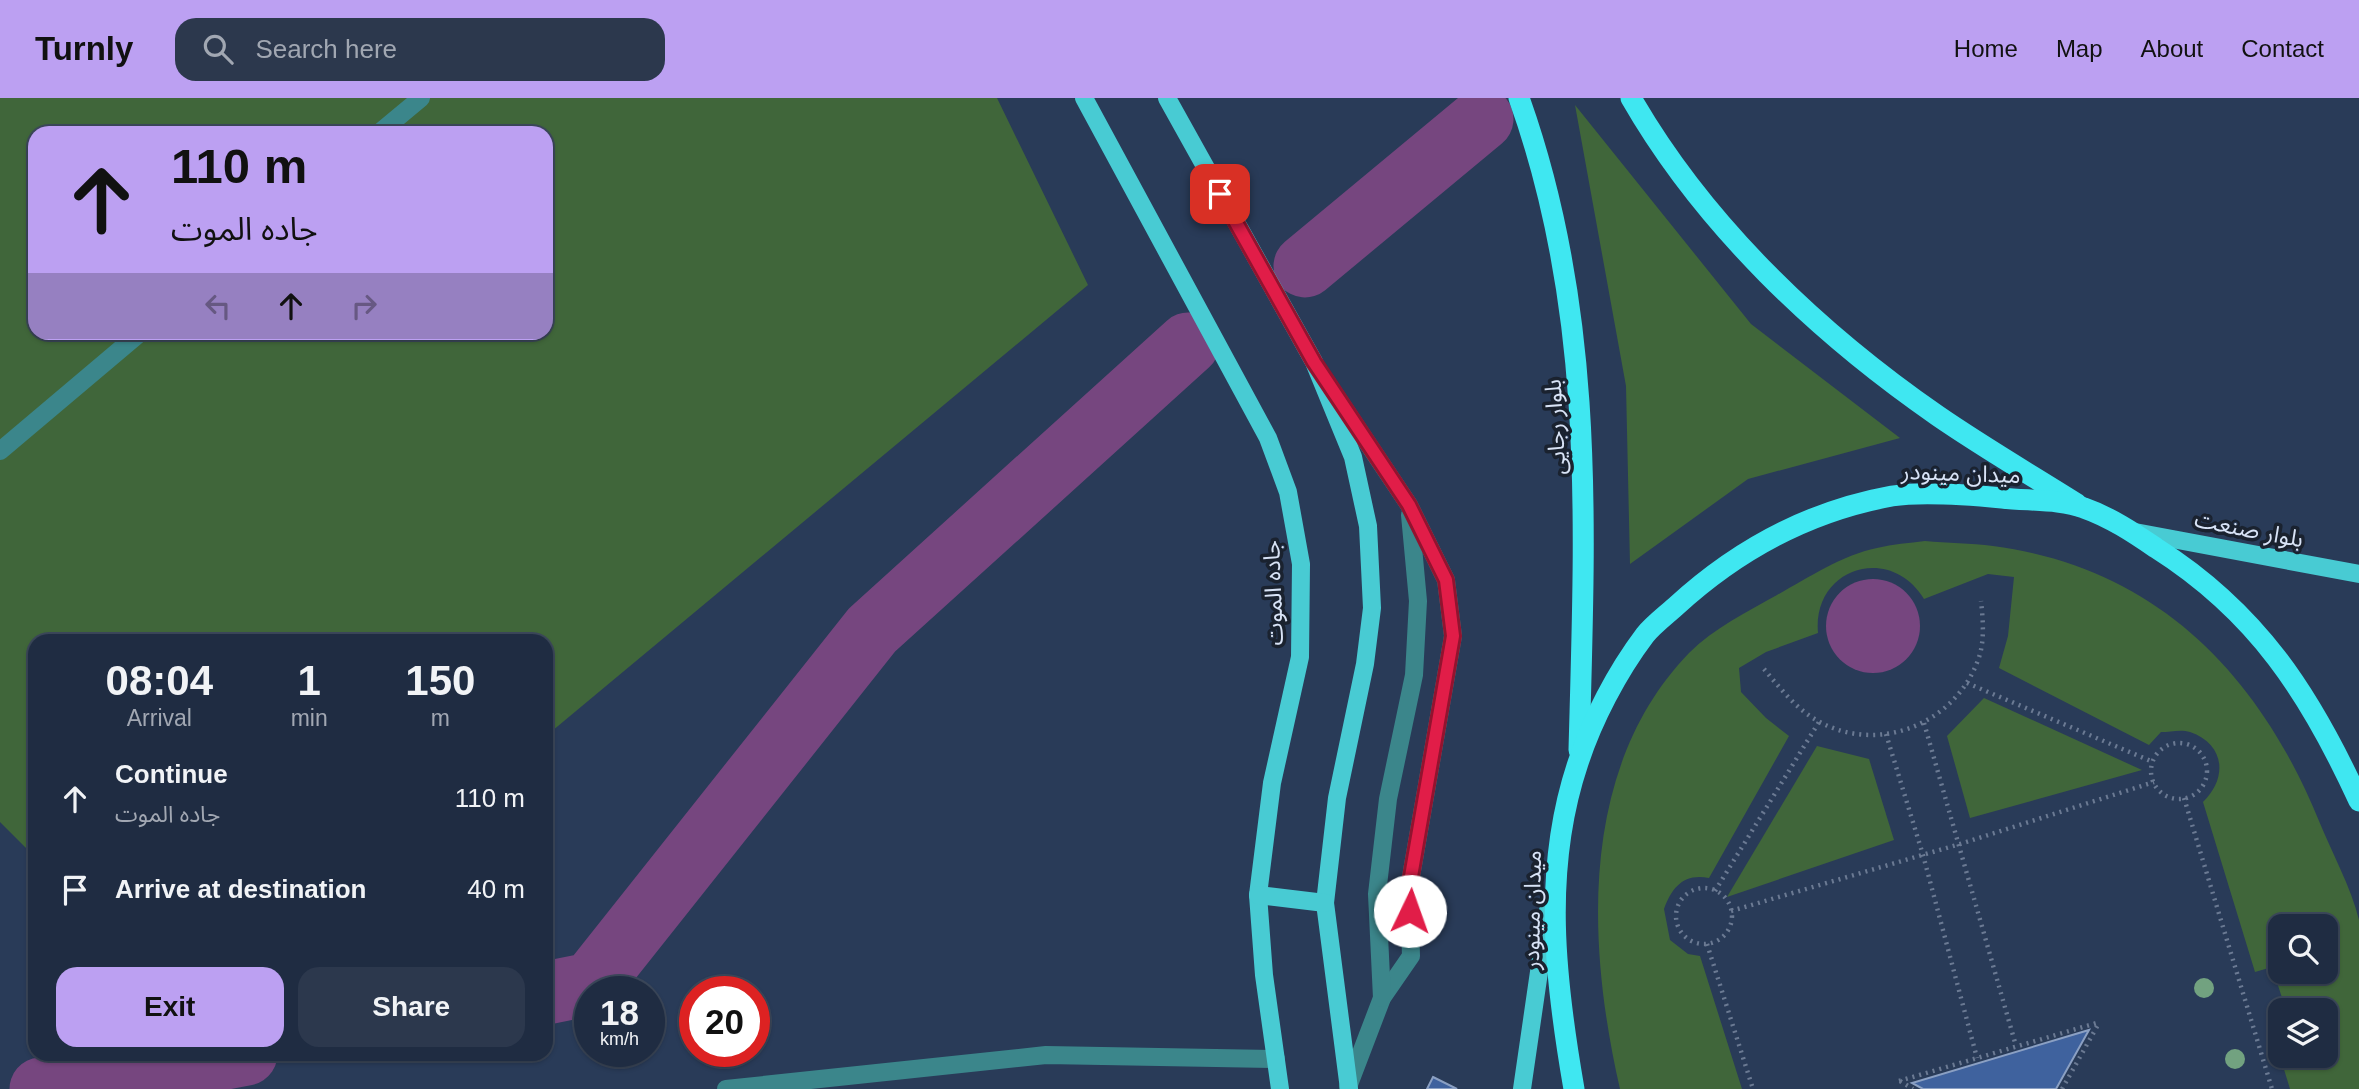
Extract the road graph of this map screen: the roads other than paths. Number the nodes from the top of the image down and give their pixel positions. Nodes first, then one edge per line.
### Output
1 (421, 98) edge
2 (1084, 98) edge
3 (1167, 98) edge
4 (1519, 98) edge
5 (1631, 98) edge
6 (387, 126) edge
7 (132, 340) edge
8 (1314, 362) junction
9 (0, 451) edge
10 (1409, 505) junction
11 (2082, 506) junction
12 (2131, 531) junction
13 (2359, 574) edge
14 (1578, 760) junction
15 (2359, 801) edge
16 (1555, 861) junction
17 (1258, 895) junction
18 (1325, 903) junction
19 (1382, 998) junction
20 (1276, 1059) junction
21 (1348, 1088) edge
22 (726, 1089) edge
23 (1280, 1089) edge
24 (1522, 1089) edge
25 (1574, 1089) edge

1 - 6 street
2 - 17 main road, جاده الموت
3 - 8 main road
4 - 14 highway, بلوار رجایی
5 - 11 highway
7 - 9 street
8 - 10 street
8 - 18 main road
10 - 19 street
10 - 19 street
11 - 12 highway, میدان مینودر
11 - 14 highway, میدان مینودر
12 - 13 main road, بلوار صنعت
12 - 15 highway, میدان مینودر
14 - 16 highway, میدان مینودر
16 - 24 main road
16 - 25 highway, میدان مینودر
17 - 18 main road
17 - 20 main road, جاده الموت
18 - 21 main road
19 - 21 street
20 - 22 street
20 - 23 main road, جاده الموت

